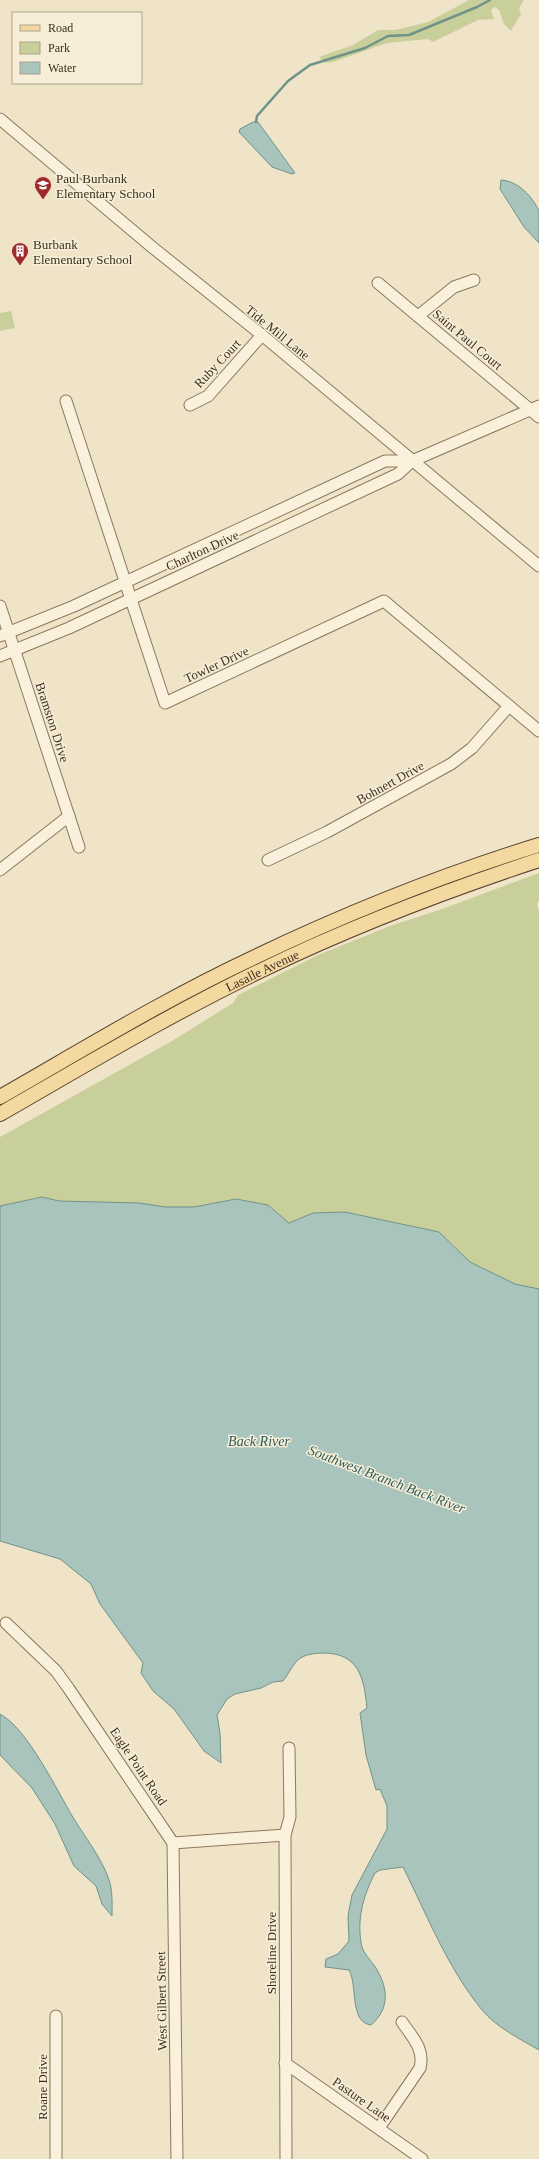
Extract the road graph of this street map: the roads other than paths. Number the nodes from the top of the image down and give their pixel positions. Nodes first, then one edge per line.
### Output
1 (0, 119) edge
2 (474, 280) dead end
3 (378, 283) dead end
4 (418, 316) junction
5 (262, 335) junction
6 (66, 401) dead end
7 (190, 405) dead end
8 (536, 411) edge
9 (412, 461) junction
10 (539, 566) edge
11 (125, 582) junction
12 (131, 599) junction
13 (0, 606) edge
14 (4, 634) edge
15 (14, 650) junction
16 (0, 656) edge
17 (509, 706) junction
18 (539, 731) edge
19 (69, 816) junction
20 (539, 845) edge
21 (79, 847) dead end
22 (268, 860) dead end
23 (539, 860) edge
24 (0, 870) edge
25 (0, 1097) edge
26 (0, 1114) edge
27 (6, 1624) dead end
28 (289, 1748) dead end
29 (285, 1835) junction
30 (173, 1843) junction
31 (56, 2016) dead end
32 (402, 2022) dead end
33 (285, 2063) junction
34 (380, 2128) junction
35 (56, 2159) edge
36 (177, 2159) edge
37 (286, 2159) edge
38 (422, 2159) edge

1 - 5 street, Tide Mill Lane
2 - 4 street
3 - 4 street, Saint Paul Court
4 - 8 street, Saint Paul Court
5 - 7 street, Ruby Court
5 - 9 street, Tide Mill Lane
6 - 11 street, Towler Drive
8 - 9 street, Charlton Drive
9 - 10 street, Tide Mill Lane
9 - 11 street, Charlton Drive
9 - 12 street, Charlton Drive
11 - 12 street, Towler Drive
11 - 14 street, Charlton Drive
12 - 15 street, Charlton Drive
12 - 17 street, Towler Drive
13 - 14 street, Bramston Drive
14 - 15 street, Bramston Drive
15 - 16 street, Charlton Drive
15 - 19 street, Bramston Drive
17 - 18 street, Towler Drive
17 - 22 street, Bohnert Drive
19 - 21 street, Bramston Drive
19 - 24 street
20 - 25 main road, Lasalle Avenue
23 - 26 main road, Lasalle Avenue
27 - 30 street, Eagle Point Road
28 - 29 street, Shoreline Drive
29 - 30 street
29 - 33 street, Shoreline Drive
30 - 36 street, West Gilbert Street
31 - 35 street, Roane Drive
32 - 34 street
33 - 34 street, Pasture Lane
33 - 37 street, Shoreline Drive
34 - 38 street, Pasture Lane

